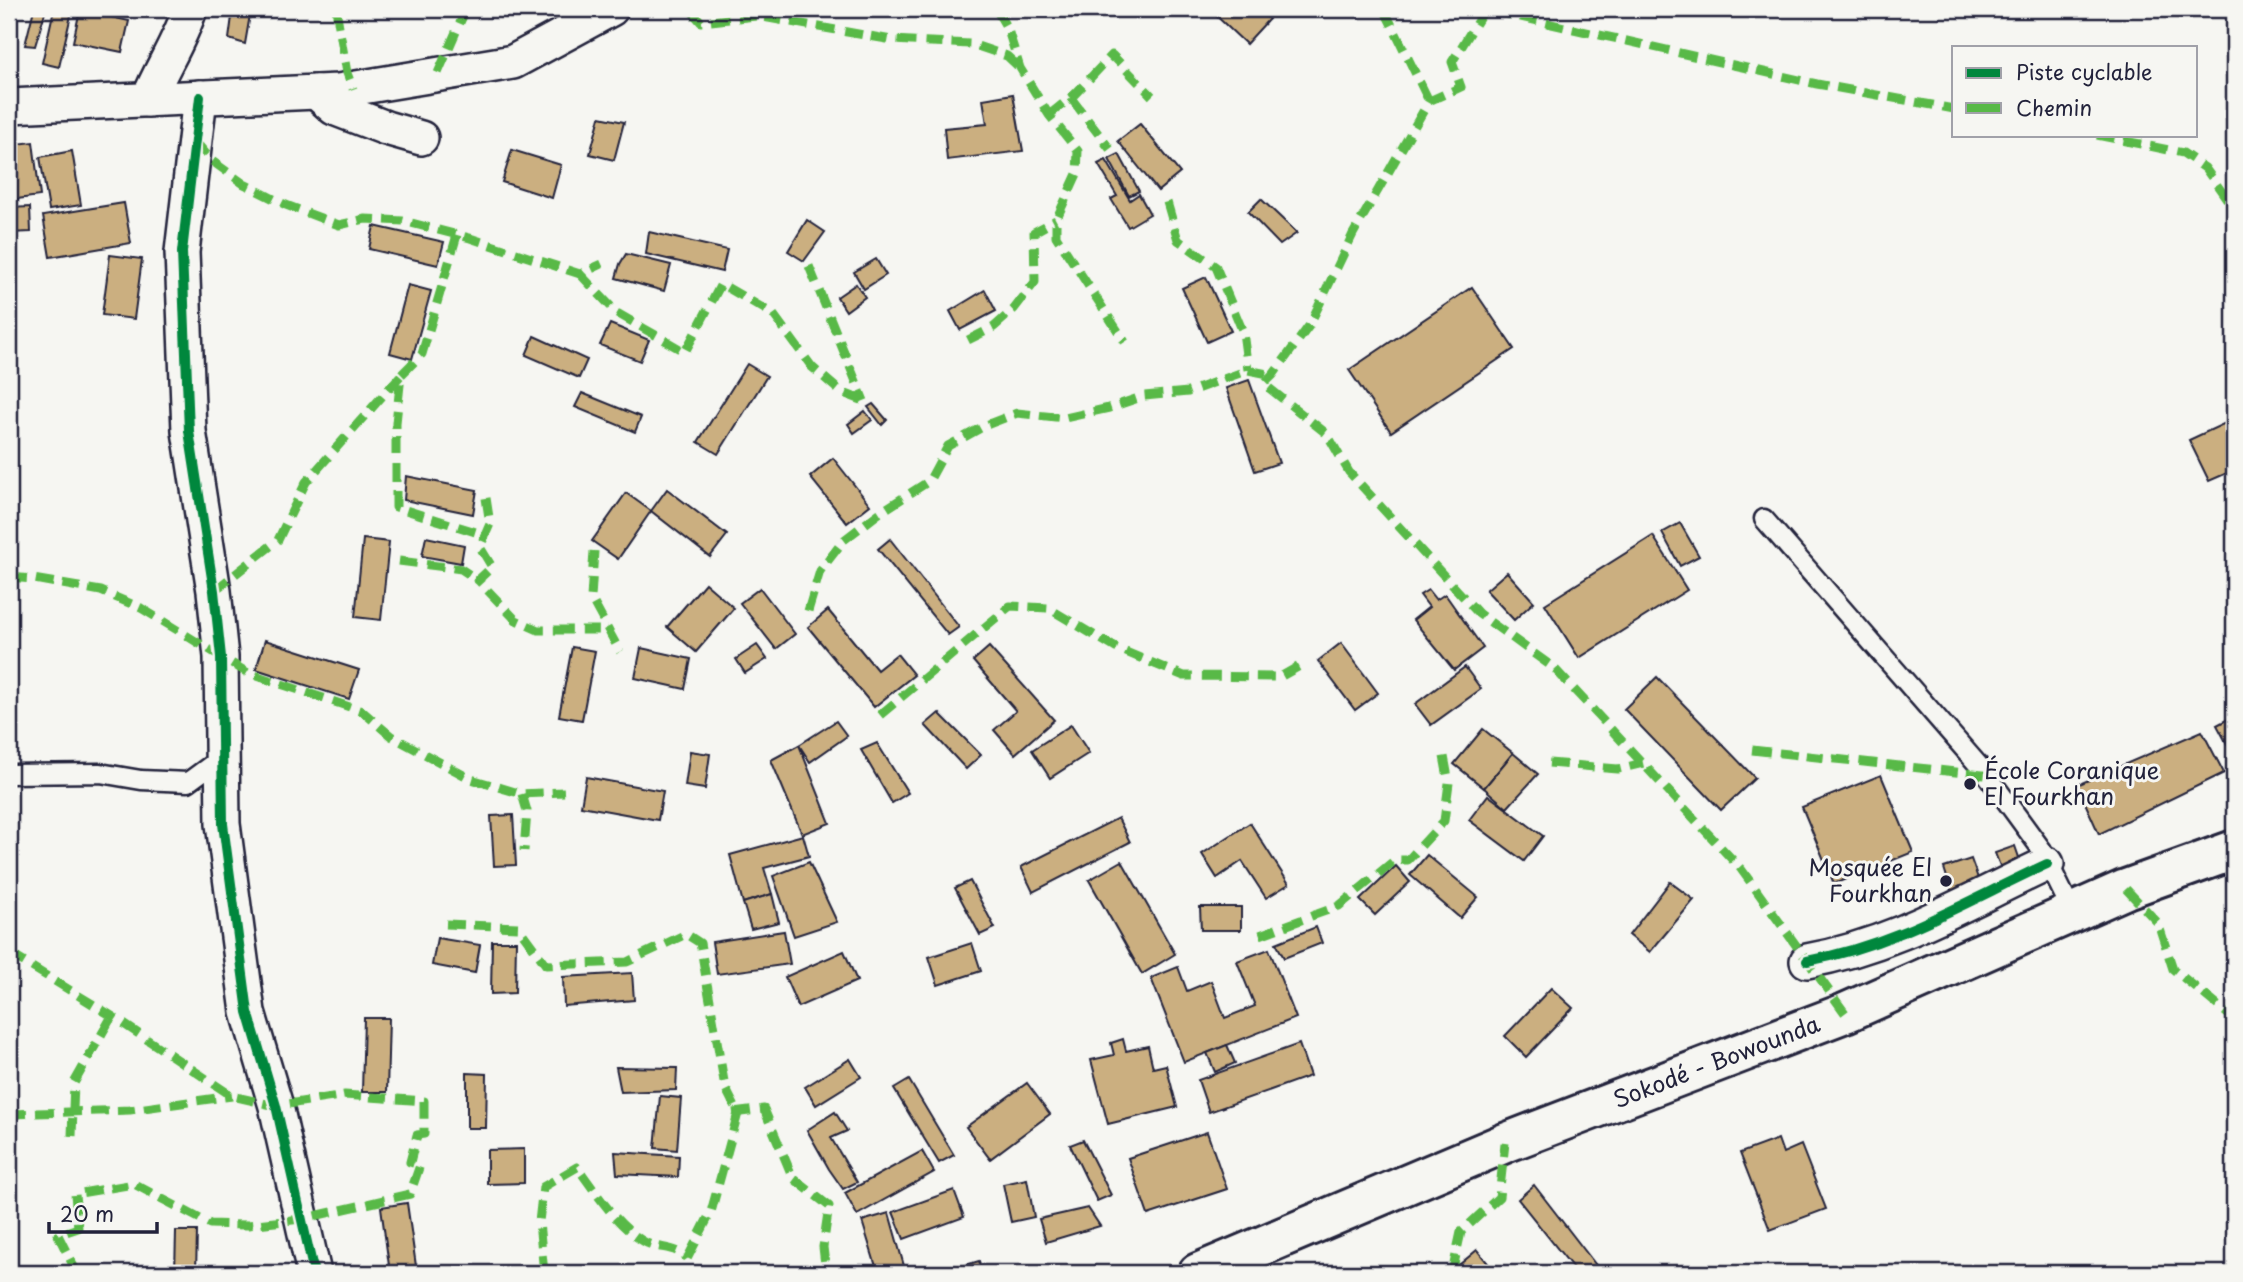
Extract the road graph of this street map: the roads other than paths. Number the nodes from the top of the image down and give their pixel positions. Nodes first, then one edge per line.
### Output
1 (190, 9) edge
2 (611, 9) edge
3 (316, 92) junction
4 (236, 96) junction
5 (200, 97) junction
6 (148, 100) junction
7 (9, 106) edge
8 (421, 138) dead end
9 (205, 152) dead end
10 (1764, 519) dead end
11 (222, 757) junction
12 (9, 774) edge
13 (2234, 850) edge
14 (2047, 864) junction
15 (2073, 913) junction
16 (1807, 961) dead end
17 (314, 1273) edge
18 (1198, 1273) edge

1 - 6 street
2 - 3 street
3 - 4 street
3 - 8 street
4 - 5 street
4 - 9 street
5 - 6 street
5 - 11 street
6 - 7 street
10 - 14 lane
11 - 12 lane
11 - 17 street
13 - 15 main road, Sokodé - Bowounda
14 - 15 lane
14 - 16 street
15 - 18 main road, Sokodé - Bowounda

